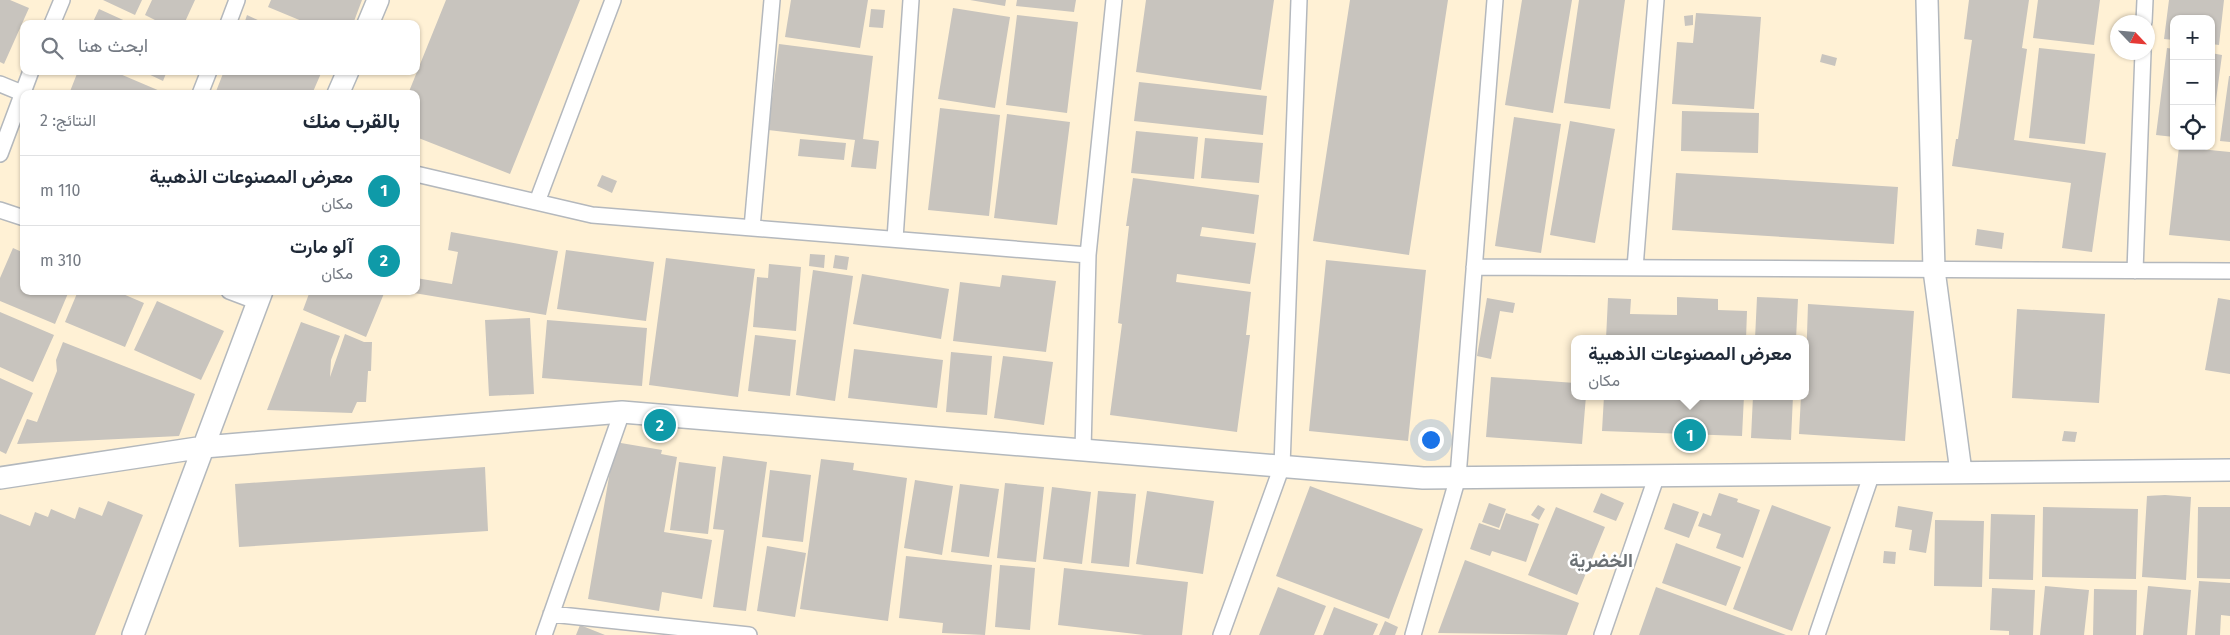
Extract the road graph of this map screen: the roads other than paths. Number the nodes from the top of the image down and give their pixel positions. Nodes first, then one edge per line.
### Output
1 (62, 0) edge
2 (237, 0) edge
3 (378, 0) edge
4 (613, 0) edge
5 (772, 0) edge
6 (911, 0) edge
7 (1114, 0) edge
8 (1299, 0) edge
9 (1495, 0) edge
10 (1656, 0) edge
11 (1927, 0) edge
12 (2145, 0) edge
13 (2144, 15) edge
14 (54, 20) edge
15 (230, 20) edge
16 (370, 20) edge
17 (2143, 60) edge
18 (29, 75) edge
19 (207, 75) edge
20 (346, 75) edge
21 (0, 84) edge
22 (23, 90) edge
23 (202, 90) edge
24 (340, 90) edge
25 (20, 92) edge
26 (20, 99) edge
27 (0, 154) edge
28 (420, 175) edge
29 (537, 202) junction
30 (0, 210) edge
31 (20, 217) edge
32 (752, 228) junction
33 (895, 239) junction
34 (1088, 255) junction
35 (1474, 267) junction
36 (1635, 268) junction
37 (1934, 270) junction
38 (2135, 271) junction
39 (2230, 272) edge
40 (260, 296) edge
41 (622, 412) junction
42 (204, 447) junction
43 (1083, 450) junction
44 (1282, 466) junction
45 (2230, 470) edge
46 (1961, 472) junction
47 (1872, 473) junction
48 (1657, 475) junction
49 (1458, 477) junction
50 (0, 478) edge
51 (551, 614) junction
52 (133, 635) edge
53 (544, 635) edge
54 (749, 635) edge
55 (1221, 635) edge
56 (1413, 635) edge
57 (1602, 635) edge
58 (1818, 635) edge

1 - 14 street
2 - 15 street
3 - 16 street
4 - 29 street
5 - 32 street
6 - 33 street
7 - 34 street
8 - 44 street
9 - 35 street
10 - 36 street
11 - 37 street
12 - 13 street
17 - 38 street
18 - 22 street
19 - 23 street
20 - 24 street
21 - 25 street
26 - 27 street
28 - 29 street
29 - 32 street
30 - 31 street
32 - 33 street
33 - 34 street
34 - 43 street
35 - 36 street
35 - 49 street
36 - 37 street
37 - 38 street
37 - 46 street
38 - 39 street
40 - 42 street
41 - 42 street
41 - 43 street
41 - 51 street
42 - 50 street
42 - 52 street
43 - 44 street
44 - 49 street
44 - 55 street
45 - 46 street
46 - 47 street
47 - 48 street
47 - 58 street
48 - 49 street
48 - 57 street
49 - 56 street
51 - 53 street
51 - 54 street

